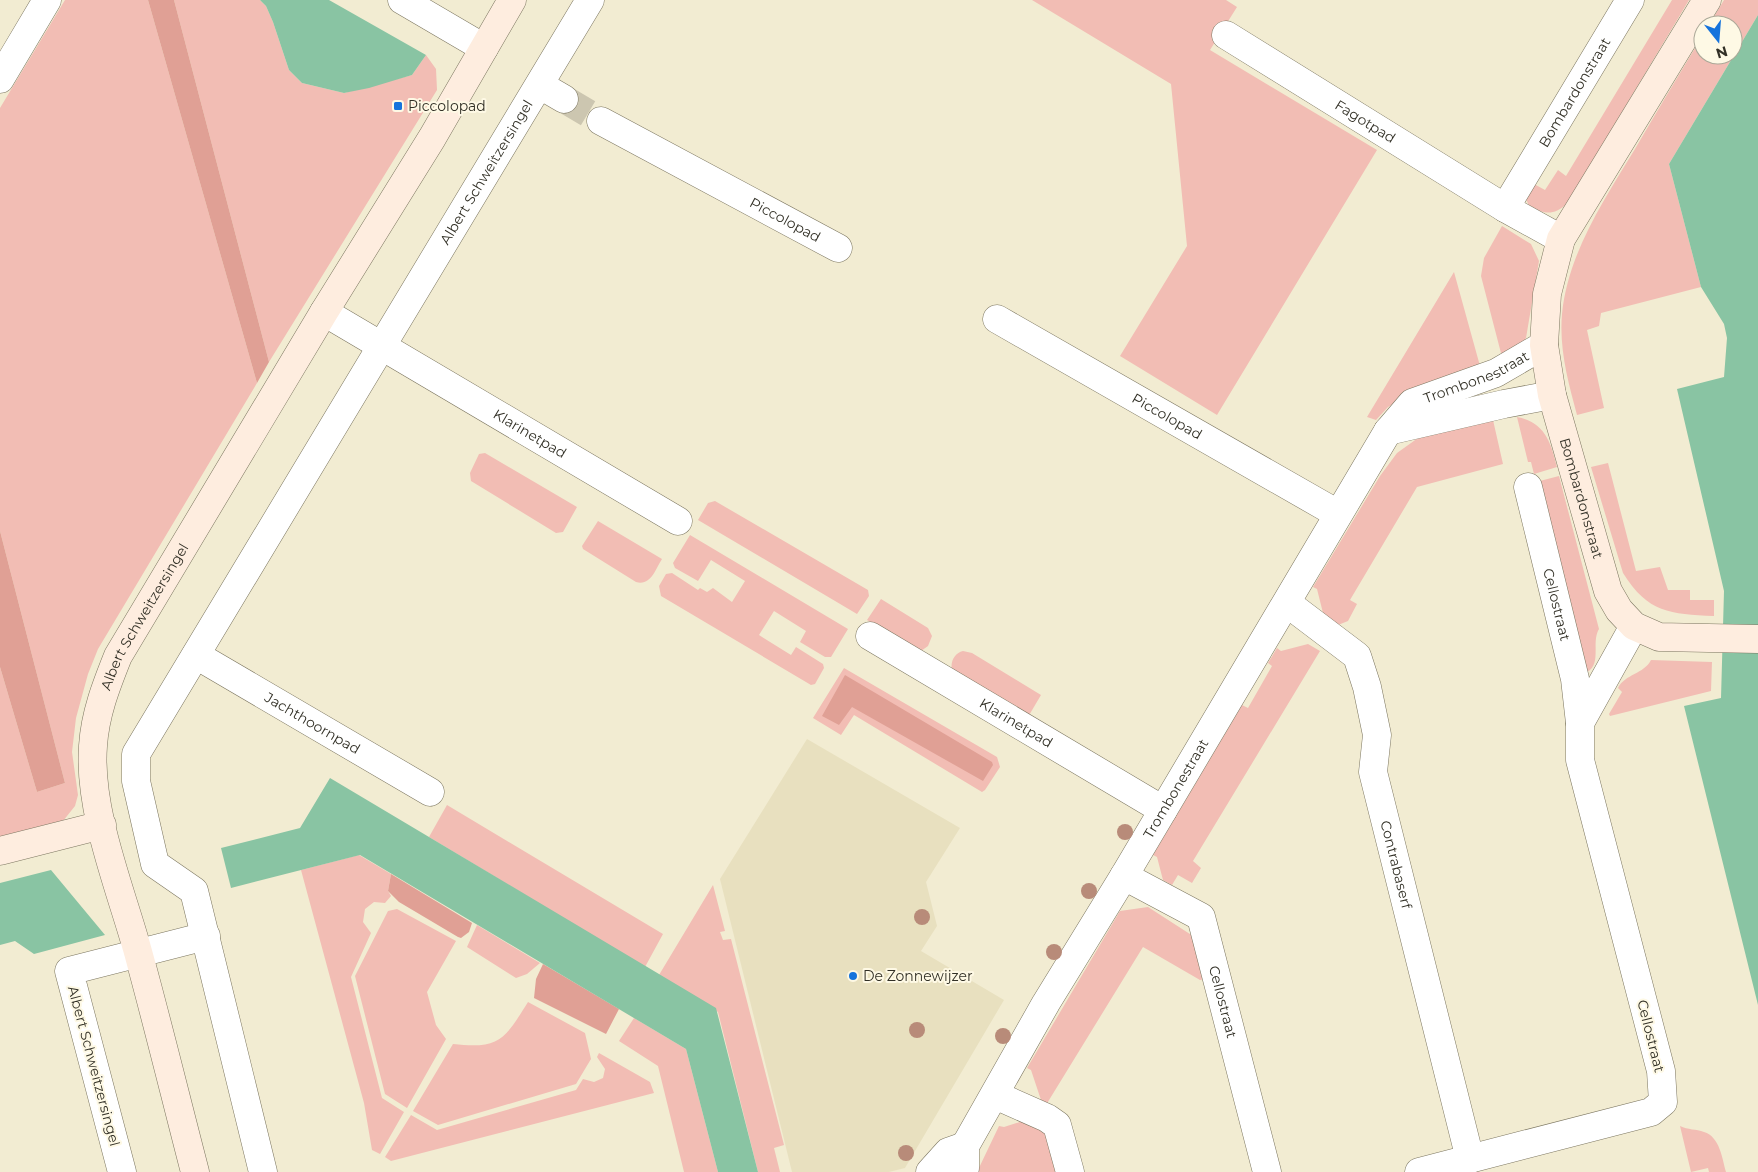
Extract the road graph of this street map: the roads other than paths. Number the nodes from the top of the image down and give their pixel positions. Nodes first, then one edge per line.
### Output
1 (47, 0) edge
2 (402, 0) edge
3 (512, 0) edge
4 (590, 0) edge
5 (1630, 0) edge
6 (1706, 0) edge
7 (1226, 35) dead end
8 (484, 48) junction
9 (0, 79) edge
10 (540, 85) junction
11 (564, 98) tunnel mouth
12 (601, 120) tunnel mouth
13 (1505, 208) junction
14 (1561, 239) junction
15 (838, 248) dead end
16 (324, 312) junction
17 (997, 319) dead end
18 (1544, 345) junction
19 (382, 346) junction
20 (1552, 396) junction
21 (1388, 431) junction
22 (1528, 487) dead end
23 (1338, 514) junction
24 (678, 521) dead end
25 (1287, 603) junction
26 (1634, 626) junction
27 (870, 636) dead end
28 (1758, 639) edge
29 (196, 655) junction
30 (1580, 722) junction
31 (430, 792) dead end
32 (1163, 810) junction
33 (102, 825) junction
34 (0, 851) edge
35 (1124, 876) junction
36 (206, 936) junction
37 (138, 953) junction
38 (995, 1095) junction
39 (964, 1159) edge
40 (1470, 1159) junction
41 (122, 1172) edge
42 (195, 1172) edge
43 (263, 1172) edge
44 (930, 1172) edge
45 (1070, 1172) edge
46 (1267, 1172) edge
47 (1419, 1172) edge

1 - 9 street
2 - 8 street
3 - 8 street, Albert Schweitzersingel
4 - 10 street, Albert Schweitzersingel
5 - 13 street, Bombardonstraat
6 - 14 street, Bombardonstraat
7 - 13 street, Fagotpad
8 - 16 street, Albert Schweitzersingel
10 - 11 street
10 - 19 street, Albert Schweitzersingel
12 - 15 street, Piccolopad
13 - 14 street
14 - 18 street, Bombardonstraat
16 - 19 street
16 - 33 street, Albert Schweitzersingel
17 - 23 street, Piccolopad
18 - 20 street, Bombardonstraat
18 - 21 street, Trombonestraat
19 - 24 street, Klarinetpad
19 - 29 street, Albert Schweitzersingel
20 - 21 street, Trombonestraat
20 - 26 street, Bombardonstraat
21 - 23 street, Trombonestraat
22 - 30 street, Cellostraat
23 - 25 street, Trombonestraat
25 - 32 street, Trombonestraat
25 - 40 street, Contrabaserf
26 - 28 street, Bombardonstraat
26 - 30 street, Cellostraat
27 - 32 street, Klarinetpad
29 - 31 street, Jachthoornpad
29 - 36 street, Albert Schweitzersingel
30 - 40 street, Cellostraat
32 - 35 street, Trombonestraat
33 - 34 street
33 - 37 street, Albert Schweitzersingel
35 - 38 street, Trombonestraat
35 - 46 street, Cellostraat
36 - 37 street, Albert Schweitzersingel
36 - 43 street, Albert Schweitzersingel
37 - 41 street, Albert Schweitzersingel
37 - 42 street, Albert Schweitzersingel
38 - 39 street, Trombonestraat
38 - 45 street
39 - 44 street, Trombonestraat
40 - 47 street, Cellostraat

